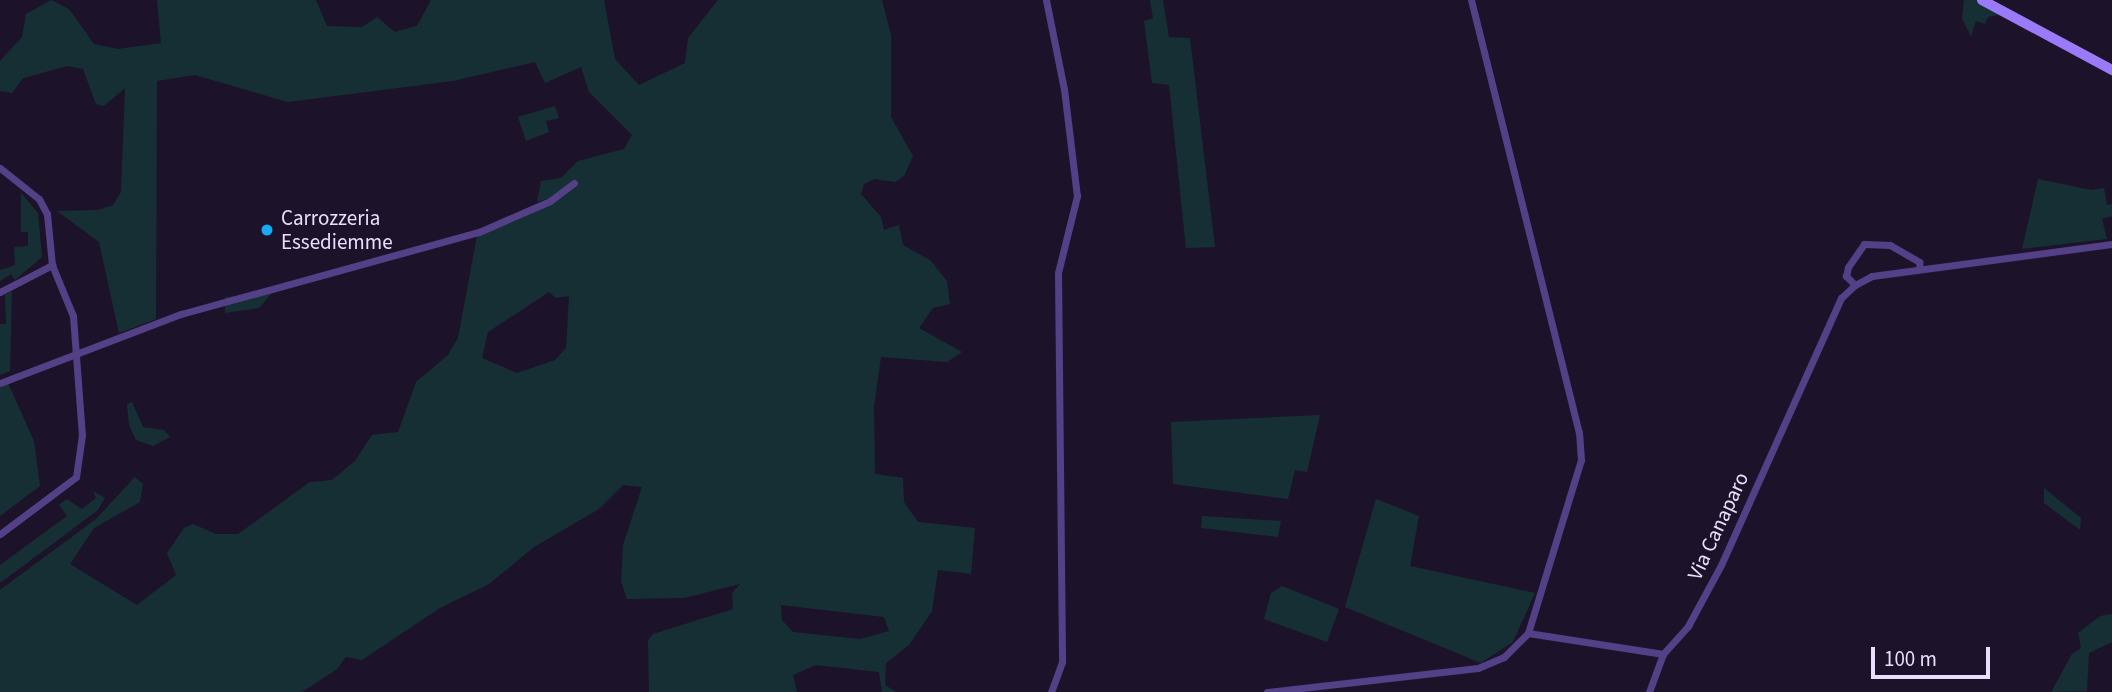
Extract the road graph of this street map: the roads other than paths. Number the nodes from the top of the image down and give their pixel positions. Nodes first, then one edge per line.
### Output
1 (1046, 0) edge
2 (1471, 0) edge
3 (1982, 0) edge
4 (2112, 71) edge
5 (0, 168) edge
6 (574, 183) dead end
7 (2112, 244) edge
8 (52, 265) junction
9 (1920, 269) junction
10 (1855, 285) junction
11 (0, 292) edge
12 (77, 354) junction
13 (0, 383) edge
14 (0, 534) edge
15 (1528, 633) junction
16 (1663, 654) junction
17 (1051, 692) edge
18 (1267, 692) edge
19 (1649, 692) edge

1 - 17 street
2 - 15 street
3 - 4 street
5 - 8 street
6 - 12 street
7 - 9 street
8 - 11 street
8 - 12 street
9 - 10 street
9 - 10 street
10 - 16 street, Via Canaparo
12 - 13 street
12 - 14 street
15 - 16 street
15 - 18 street
16 - 19 street

